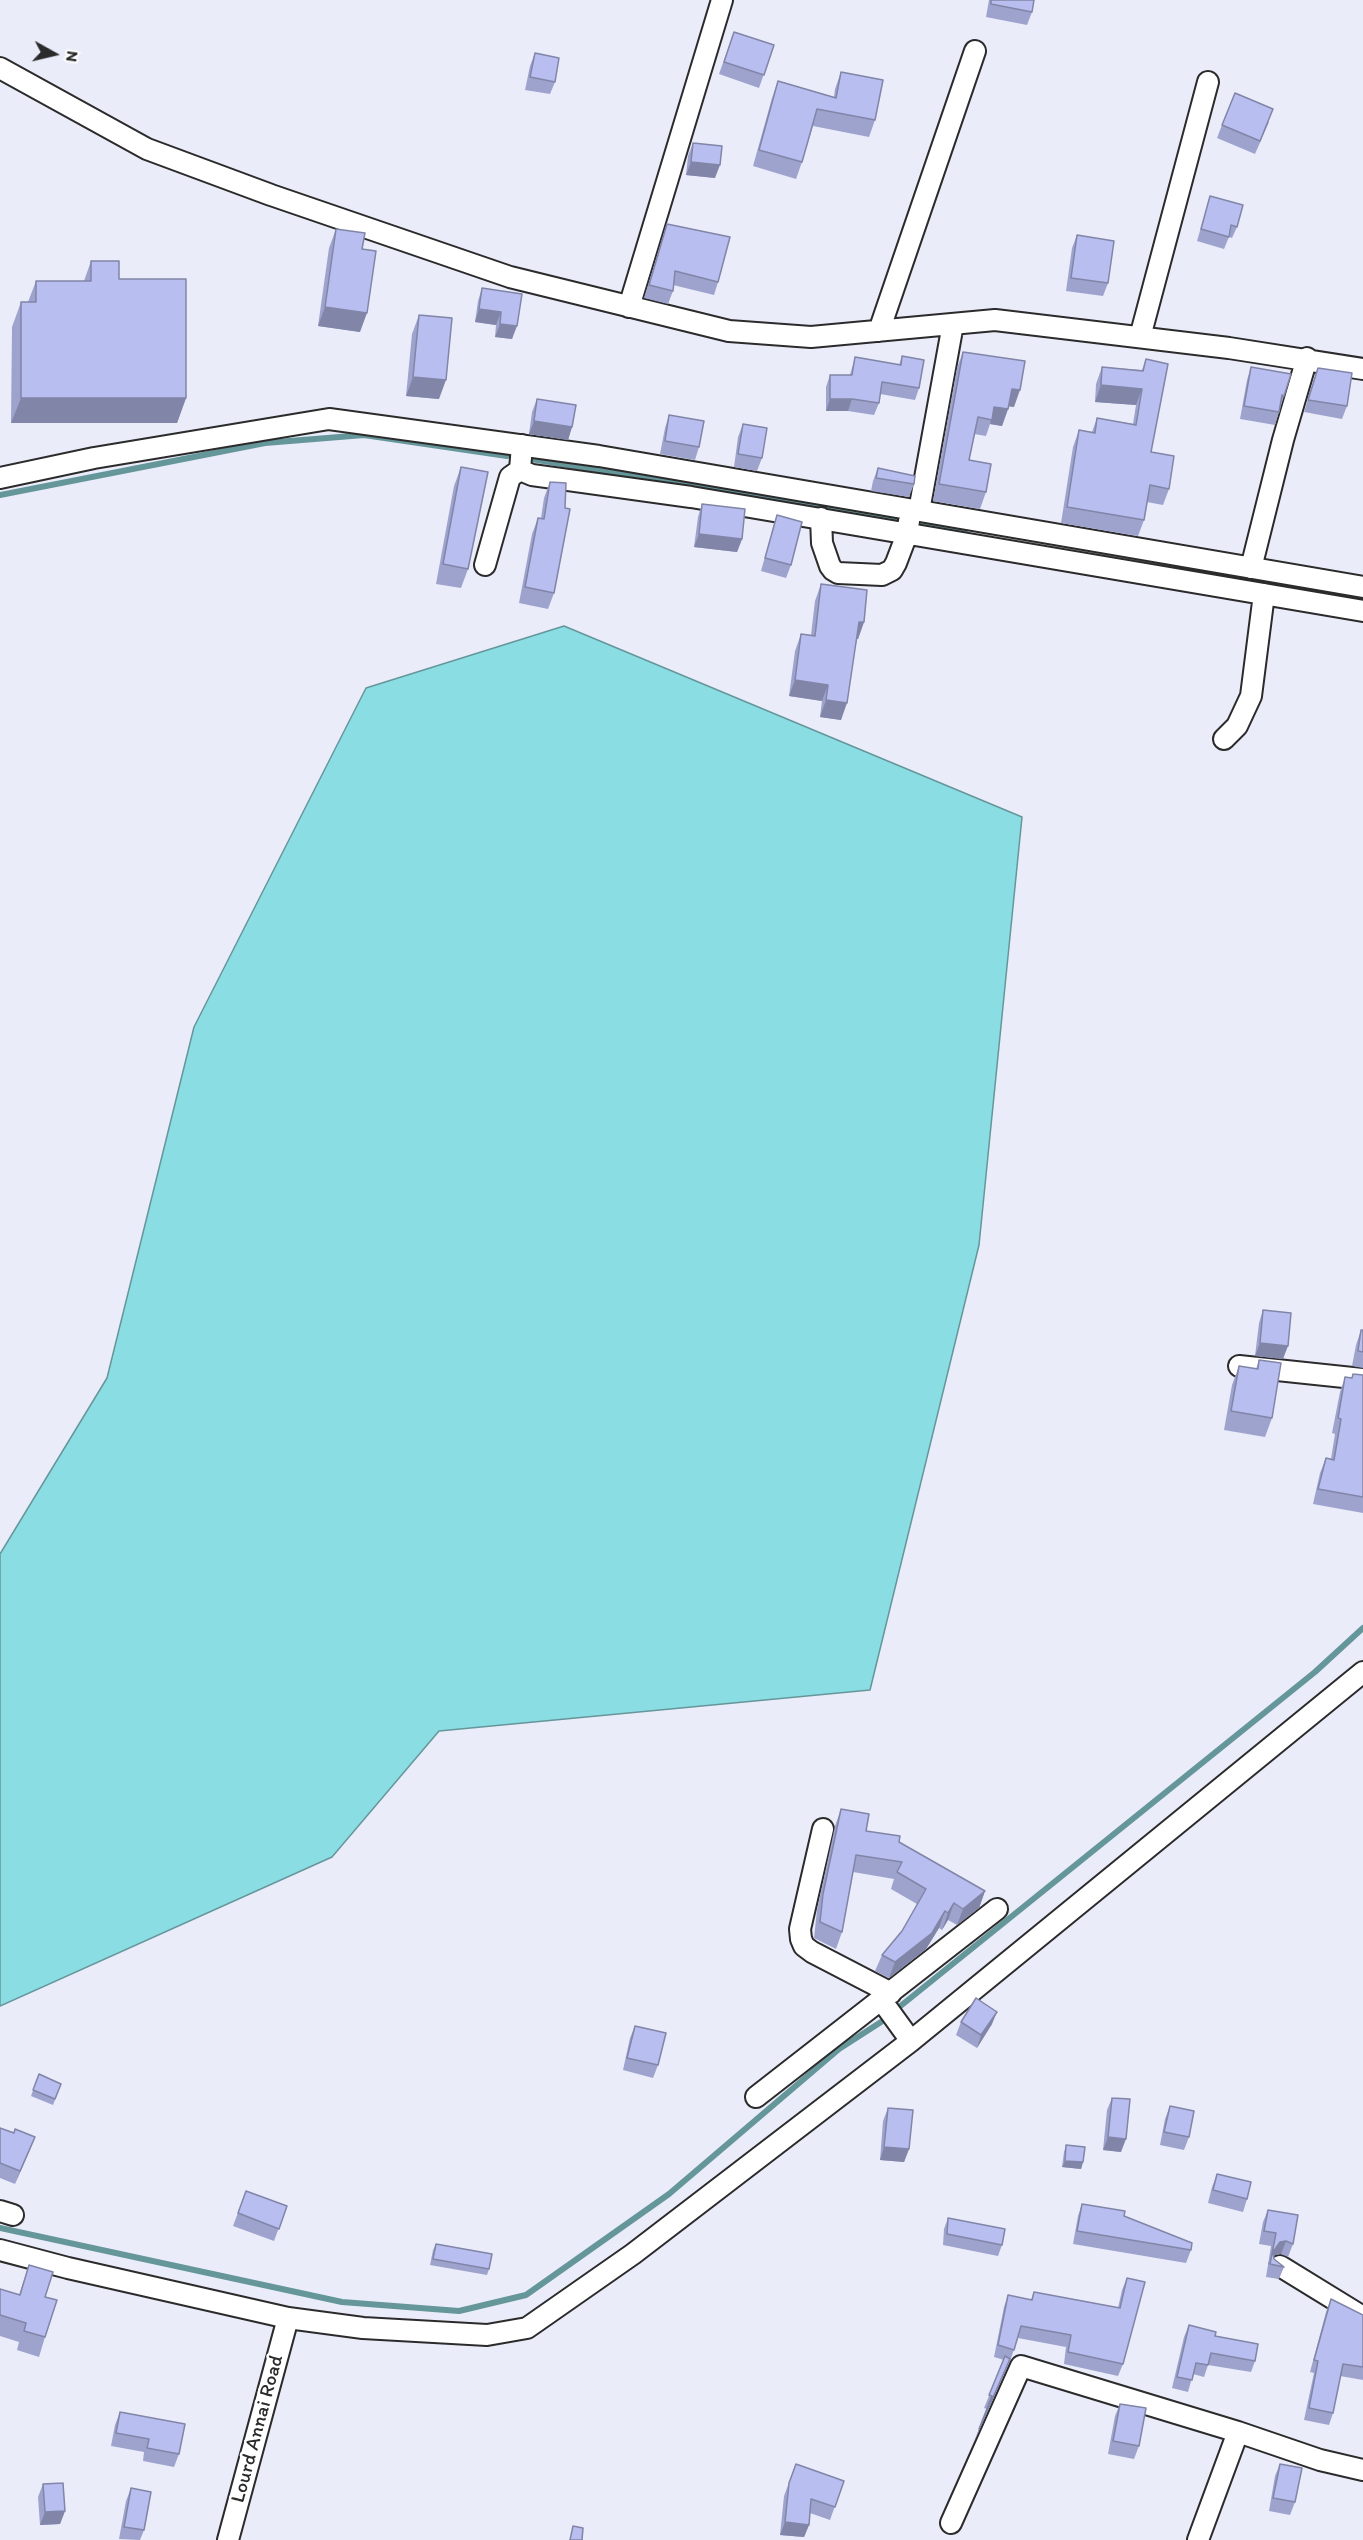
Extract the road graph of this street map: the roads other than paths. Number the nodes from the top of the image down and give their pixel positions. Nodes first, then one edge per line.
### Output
1 (722, 0) edge
2 (975, 51) dead end
3 (0, 68) edge
4 (1208, 82) dead end
5 (629, 307) junction
6 (953, 324) junction
7 (879, 331) junction
8 (1140, 338) junction
9 (1307, 358) junction
10 (1363, 369) edge
11 (522, 445) junction
12 (520, 470) junction
13 (0, 478) edge
14 (915, 510) junction
15 (821, 518) junction
16 (907, 534) junction
17 (485, 565) dead end
18 (1251, 568) junction
19 (1363, 587) edge
20 (1264, 594) junction
21 (1363, 611) edge
22 (1224, 739) dead end
23 (1239, 1366) edge
24 (1363, 1379) edge
25 (1363, 1672) edge
26 (824, 1829) dead end
27 (997, 1909) dead end
28 (886, 1997) junction
29 (910, 2041) junction
30 (756, 2097) dead end
31 (0, 2250) edge
32 (1280, 2266) edge
33 (1363, 2317) edge
34 (288, 2318) junction
35 (1238, 2432) junction
36 (1363, 2470) edge
37 (951, 2523) dead end
38 (228, 2540) edge
39 (1198, 2540) edge

1 - 5 street
2 - 7 street
3 - 5 street
4 - 8 street
5 - 7 street
6 - 7 street
6 - 8 street
6 - 14 street
8 - 9 street
9 - 10 street
9 - 18 street
11 - 12 street
11 - 13 street
11 - 14 street
12 - 15 street
12 - 17 street
14 - 16 street
14 - 18 street
15 - 16 street
15 - 16 street
16 - 20 street
18 - 19 street
20 - 21 street
20 - 22 street
23 - 24 street
25 - 29 street
26 - 28 street
27 - 28 street
28 - 29 street
28 - 30 street
29 - 34 street
31 - 34 street
32 - 33 street
34 - 38 street, Lourd Annai Road
35 - 36 street
35 - 37 street
35 - 39 street

